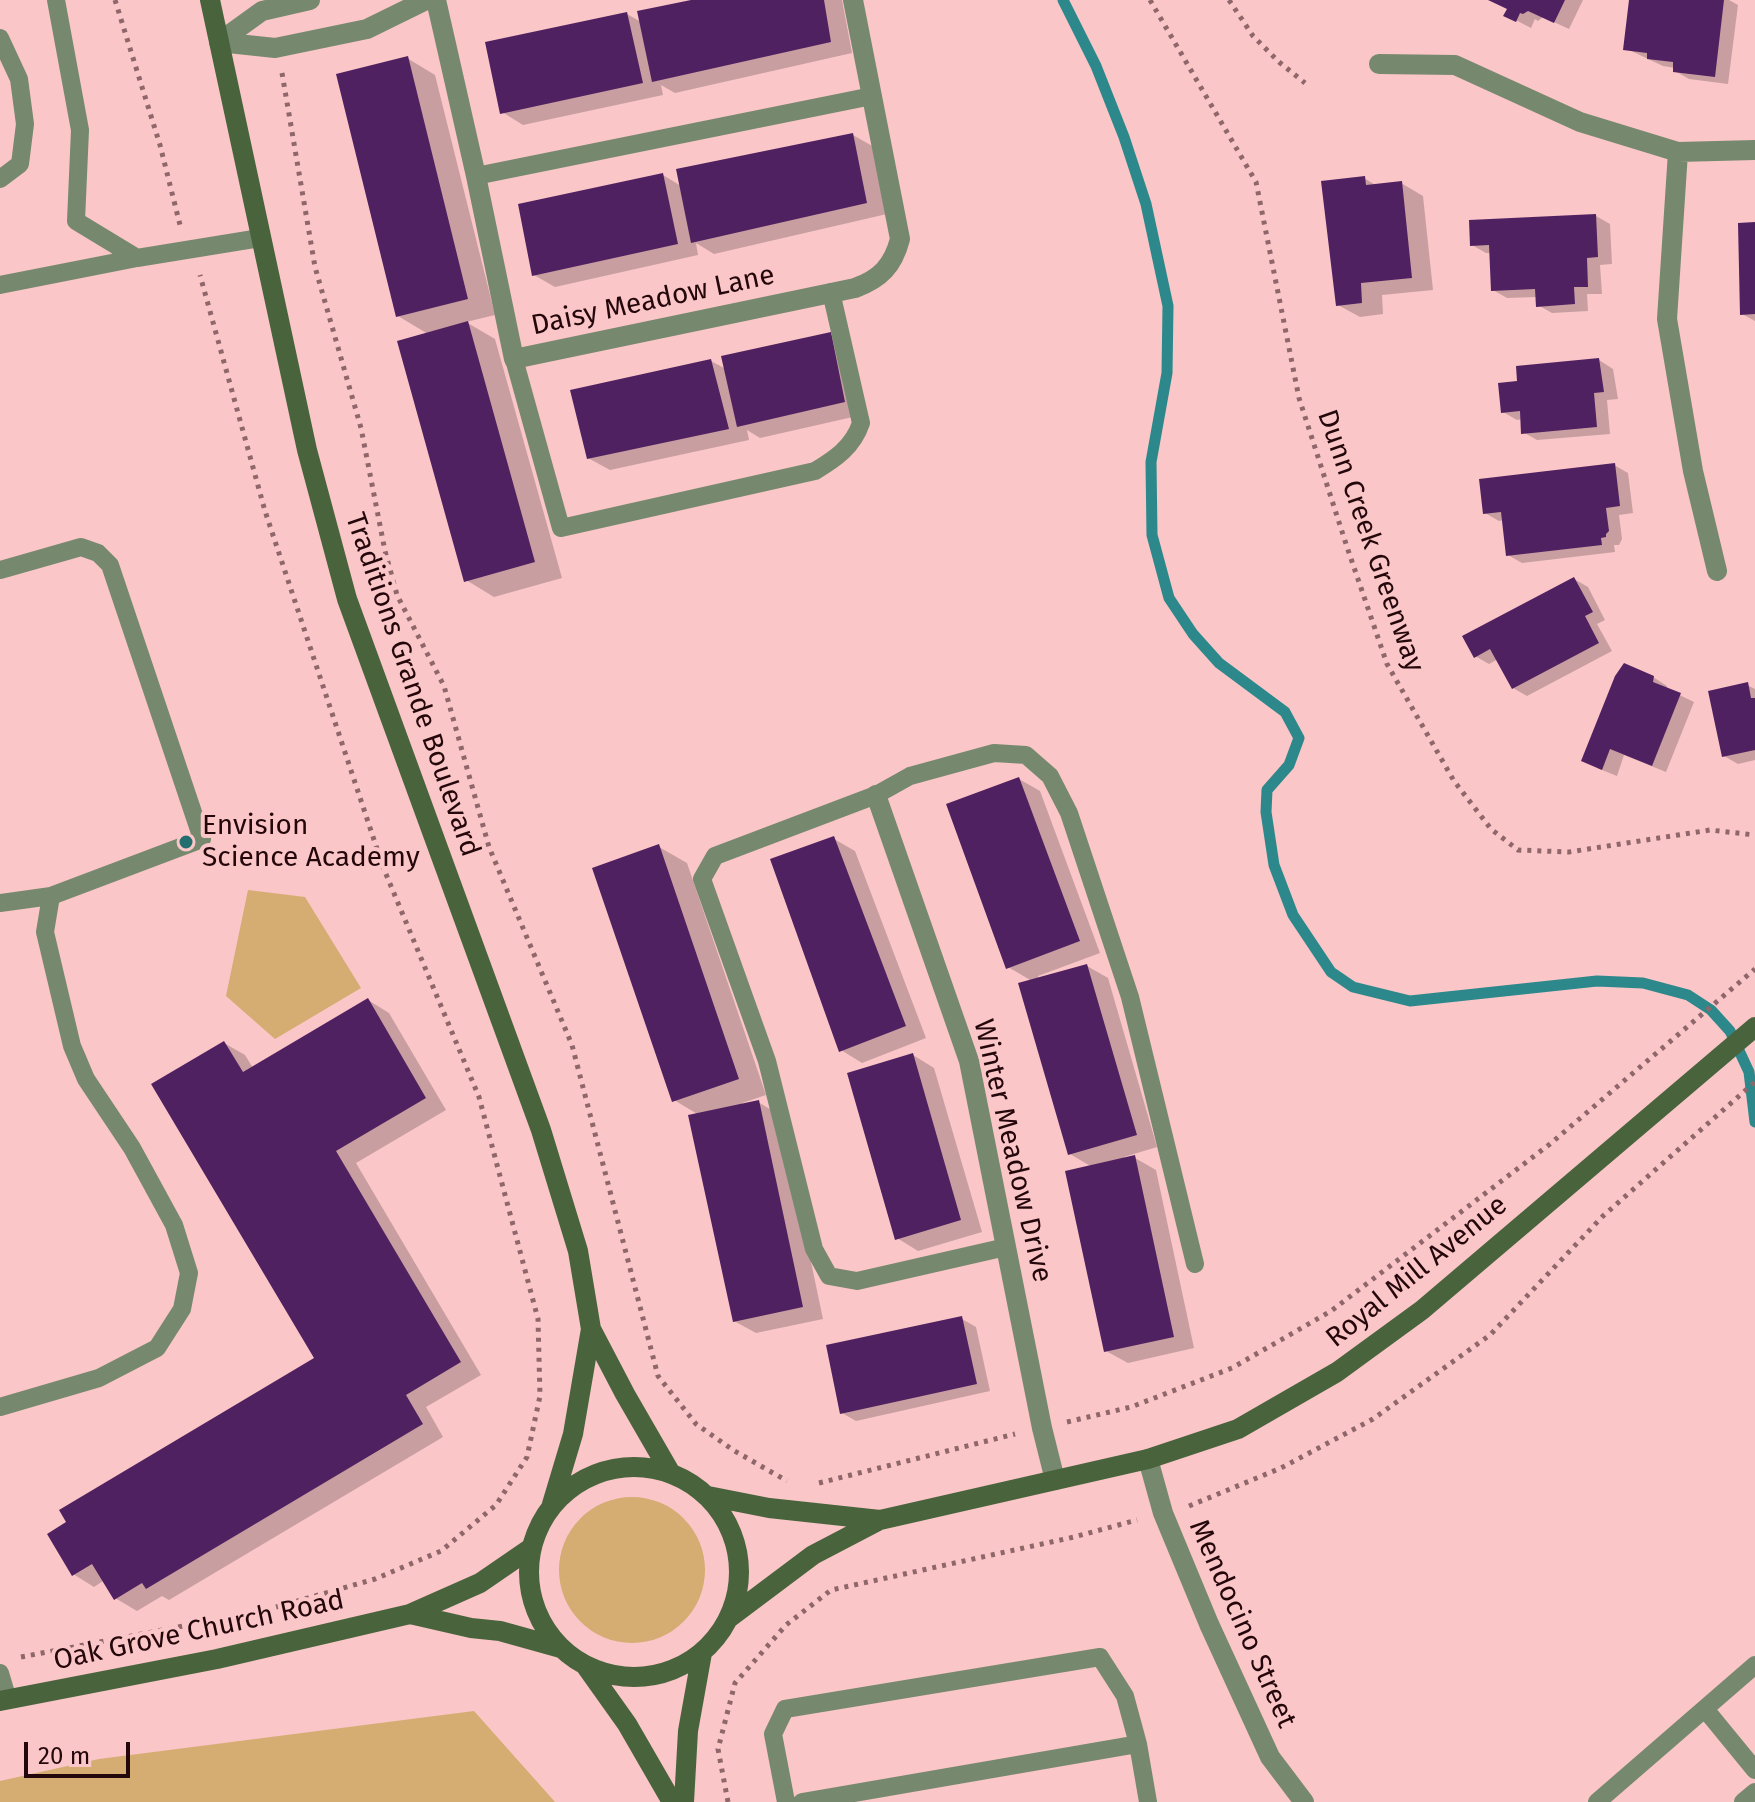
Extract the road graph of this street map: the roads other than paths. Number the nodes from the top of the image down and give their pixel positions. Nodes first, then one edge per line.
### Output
1 (56, 0) edge
2 (210, 0) edge
3 (310, 0) edge
4 (426, 0) edge
5 (436, 0) edge
6 (853, 0) edge
7 (0, 38) edge
8 (219, 42) junction
9 (1379, 64) dead end
10 (872, 96) junction
11 (1755, 150) edge
12 (1678, 152) junction
13 (476, 176) junction
14 (0, 179) edge
15 (260, 238) junction
16 (137, 258) junction
17 (0, 285) edge
18 (831, 292) junction
19 (514, 359) junction
20 (0, 570) edge
21 (1717, 571) dead end
22 (876, 795) junction
23 (51, 896) junction
24 (0, 903) edge
25 (1755, 1027) edge
26 (1006, 1247) junction
27 (1195, 1264) dead end
28 (591, 1329) junction
29 (0, 1407) edge
30 (1148, 1459) junction
31 (670, 1472) junction
32 (1055, 1480) junction
33 (708, 1496) junction
34 (551, 1508) junction
35 (880, 1520) junction
36 (531, 1548) junction
37 (410, 1614) junction
38 (729, 1618) junction
39 (561, 1648) junction
40 (702, 1653) junction
41 (585, 1665) junction
42 (1755, 1665) edge
43 (0, 1673) edge
44 (4, 1701) edge
45 (1705, 1709) junction
46 (1138, 1744) junction
47 (1755, 1770) edge
48 (1755, 1792) edge
49 (672, 1802) edge
50 (684, 1802) edge
51 (786, 1802) edge
52 (802, 1802) edge
53 (1148, 1802) edge
54 (1304, 1802) edge
55 (1597, 1802) edge
56 (1743, 1802) edge

1 - 16 lane
2 - 8 main road, Traditions Grande Boulevard
3 - 8 street
4 - 8 street
5 - 13 street, Daisy Meadow Lane
6 - 10 street, Daisy Meadow Lane
7 - 14 lane
8 - 15 main road, Traditions Grande Boulevard
9 - 12 street
10 - 13 lane
10 - 18 street, Daisy Meadow Lane
11 - 12 street
12 - 21 street
13 - 19 street, Daisy Meadow Lane
15 - 16 lane
15 - 28 main road, Traditions Grande Boulevard
16 - 17 lane
18 - 19 street, Daisy Meadow Lane
18 - 19 lane
20 - 23 lane
22 - 26 street, Winter Meadow Drive
22 - 26 lane
22 - 27 lane
23 - 24 lane
23 - 29 lane
25 - 30 main road, Royal Mill Avenue
26 - 32 street, Winter Meadow Drive
28 - 31 main road, Traditions Grande Boulevard
28 - 34 main road, Traditions Grande Boulevard
30 - 32 main road, Royal Mill Avenue
30 - 54 street, Mendocino Street
31 - 33 main road
31 - 34 main road
32 - 35 main road, Royal Mill Avenue
33 - 35 main road, Royal Mill Avenue
33 - 38 main road
34 - 36 main road
35 - 38 main road, Royal Mill Avenue
36 - 37 main road, Oak Grove Church Road
36 - 39 main road
37 - 39 main road, Oak Grove Church Road
37 - 44 main road, Oak Grove Church Road
38 - 40 main road
39 - 41 main road
40 - 41 main road
40 - 50 main road
41 - 49 main road
42 - 45 lane
43 - 44 lane
45 - 47 lane
45 - 55 lane
46 - 51 lane
46 - 52 lane
46 - 53 lane
48 - 56 lane

